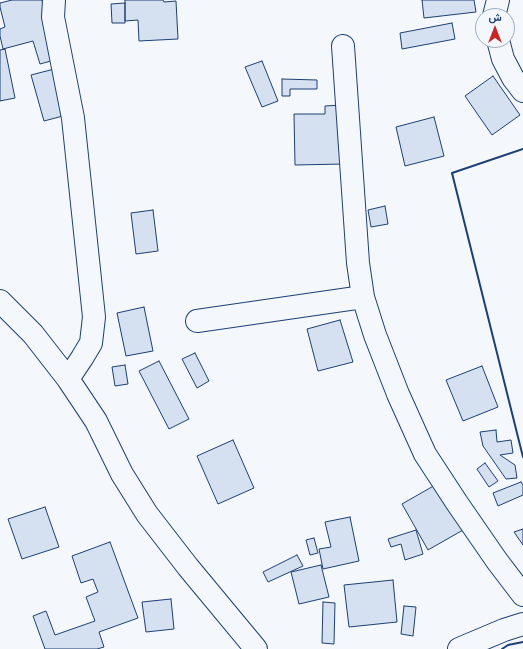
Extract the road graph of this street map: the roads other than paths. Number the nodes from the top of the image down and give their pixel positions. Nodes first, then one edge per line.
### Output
1 (54, 0) edge
2 (343, 46) dead end
3 (500, 48) edge
4 (523, 91) edge
5 (363, 297) junction
6 (0, 301) edge
7 (197, 321) dead end
8 (68, 379) junction
9 (523, 595) edge
10 (523, 624) edge
11 (256, 649) edge
12 (459, 649) edge

1 - 8 street
2 - 5 street
3 - 4 street
5 - 7 street
5 - 9 street
6 - 8 street
8 - 11 street
10 - 12 street

